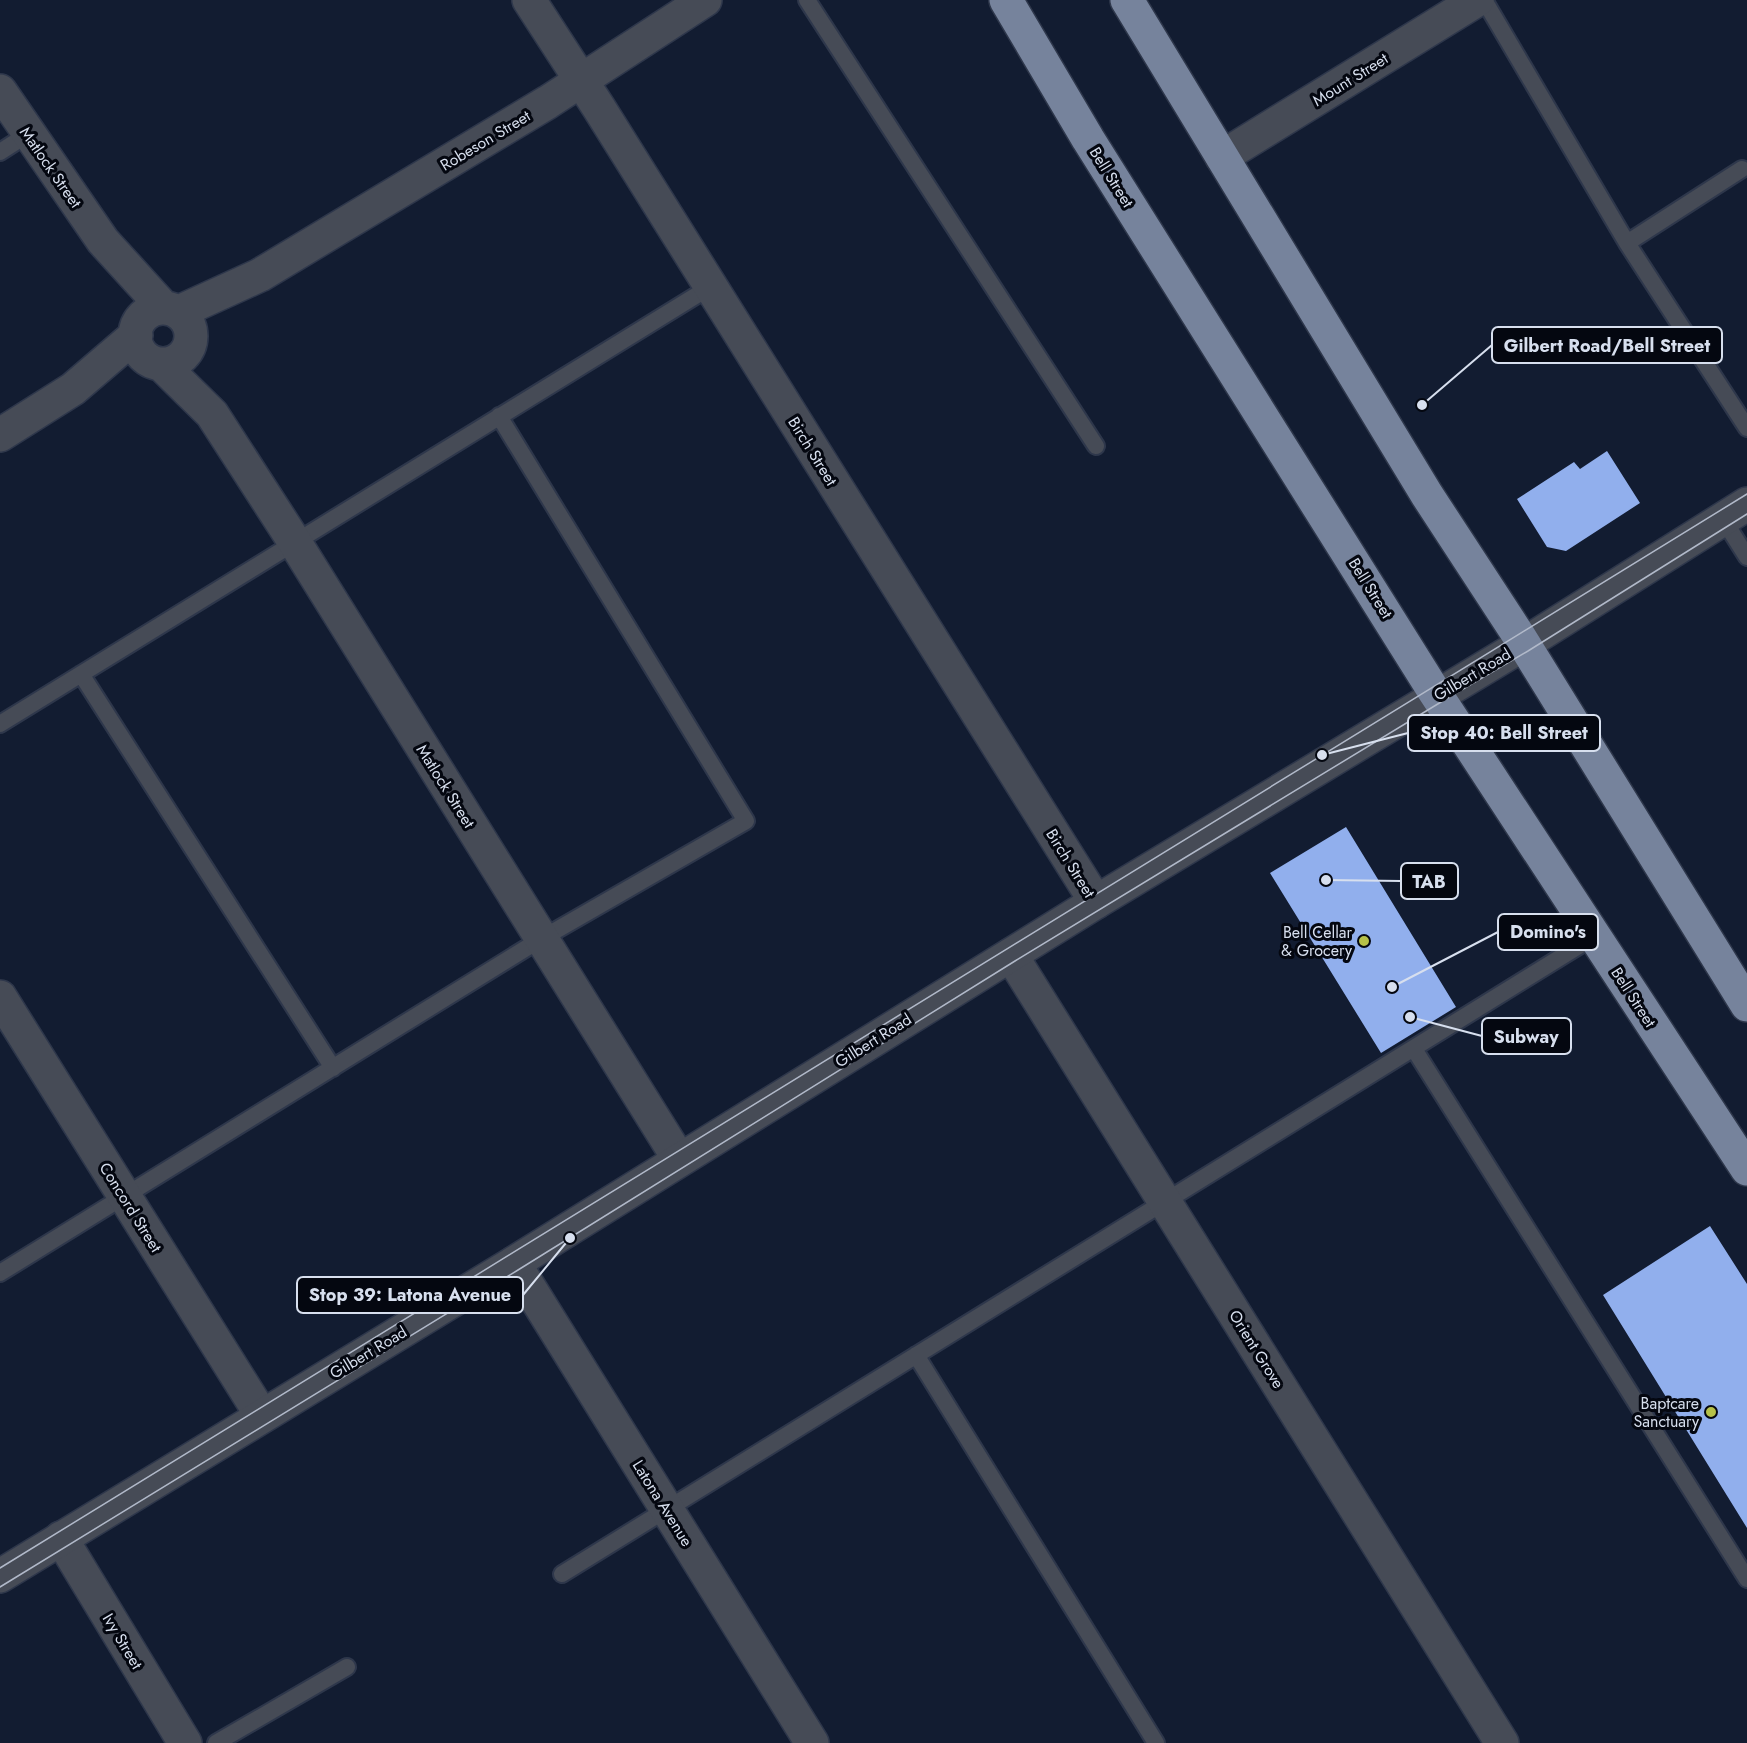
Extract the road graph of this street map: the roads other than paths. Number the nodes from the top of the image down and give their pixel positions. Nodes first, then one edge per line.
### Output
1 (529, 0) edge
2 (705, 0) edge
3 (807, 0) edge
4 (1006, 0) edge
5 (1127, 0) edge
6 (1477, 0) edge
7 (1484, 0) edge
8 (581, 82) junction
9 (0, 91) edge
10 (28, 135) junction
11 (0, 152) edge
12 (1222, 157) junction
13 (1742, 169) dead end
14 (1627, 243) junction
15 (710, 287) junction
16 (164, 335) junction
17 (499, 416) junction
18 (1747, 428) edge
19 (0, 435) edge
20 (1096, 446) dead end
21 (1735, 512) edge
22 (294, 541) junction
23 (1747, 557) edge
24 (1524, 644) junction
25 (81, 674) junction
26 (1437, 695) junction
27 (0, 724) edge
28 (1096, 902) junction
29 (1595, 936) junction
30 (541, 939) junction
31 (1011, 955) junction
32 (0, 998) edge
33 (1747, 1005) edge
34 (1414, 1049) junction
35 (333, 1068) junction
36 (679, 1159) junction
37 (1747, 1169) edge
38 (125, 1197) junction
39 (1165, 1202) junction
40 (514, 1263) junction
41 (0, 1273) edge
42 (916, 1355) junction
43 (262, 1416) junction
44 (667, 1510) junction
45 (61, 1538) junction
46 (562, 1574) dead end
47 (0, 1576) edge
48 (1747, 1579) edge
49 (346, 1667) dead end
50 (185, 1743) edge
51 (216, 1743) edge
52 (812, 1743) edge
53 (1156, 1743) edge
54 (1502, 1743) edge

1 - 8 street, Birch Street
2 - 8 street, Robeson Street
3 - 20 lane
4 - 26 highway, Bell Street
5 - 12 highway
6 - 12 street, Mount Street
7 - 14 lane
8 - 15 street, Birch Street
8 - 16 street, Robeson Street
9 - 10 street, Matlock Street
10 - 11 lane
10 - 16 street, Matlock Street
12 - 24 highway
13 - 14 lane
14 - 18 lane
15 - 17 lane
15 - 28 street, Birch Street
16 - 19 street, Robeson Street
16 - 22 street, Matlock Street
17 - 22 lane
17 - 30 lane
21 - 23 lane
21 - 24 street, Gilbert Road
22 - 25 lane
22 - 30 street, Matlock Street
24 - 26 street, Gilbert Road
24 - 33 highway
25 - 27 lane
25 - 35 lane
26 - 28 street, Gilbert Road
26 - 29 highway, Bell Street
28 - 31 street, Gilbert Road
29 - 34 lane
29 - 37 highway, Bell Street
30 - 35 lane
30 - 36 street, Matlock Street
31 - 36 street, Gilbert Road
31 - 39 street, Orient Grove
32 - 38 street, Concord Street
34 - 39 lane
34 - 48 lane
35 - 38 lane
36 - 40 street, Gilbert Road
38 - 41 lane
38 - 43 street, Concord Street
39 - 42 lane
39 - 54 street, Orient Grove
40 - 43 street, Gilbert Road
40 - 44 street, Latona Avenue
42 - 44 lane
42 - 53 lane
43 - 45 street, Gilbert Road
44 - 46 lane
44 - 52 street, Latona Avenue
45 - 47 street, Gilbert Road
45 - 50 street, Ivy Street
49 - 51 lane

